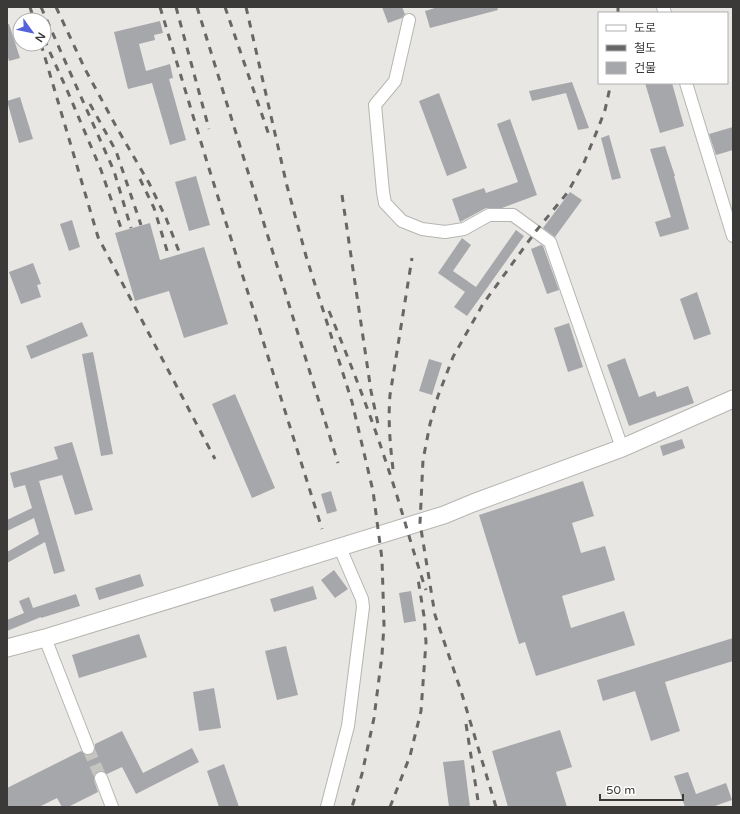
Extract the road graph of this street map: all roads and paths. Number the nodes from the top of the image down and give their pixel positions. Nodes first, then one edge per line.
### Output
1 (409, 20) dead end
2 (686, 84) edge
3 (733, 236) edge
4 (733, 399) edge
5 (622, 448) junction
6 (340, 548) junction
7 (45, 638) junction
8 (7, 648) edge
9 (88, 748) tunnel mouth
10 (101, 778) tunnel mouth
11 (112, 807) edge
12 (327, 807) edge

1 - 5 street
2 - 3 street
4 - 5 street
5 - 6 street
6 - 7 street
6 - 12 street
7 - 8 street
7 - 9 street
10 - 11 street

